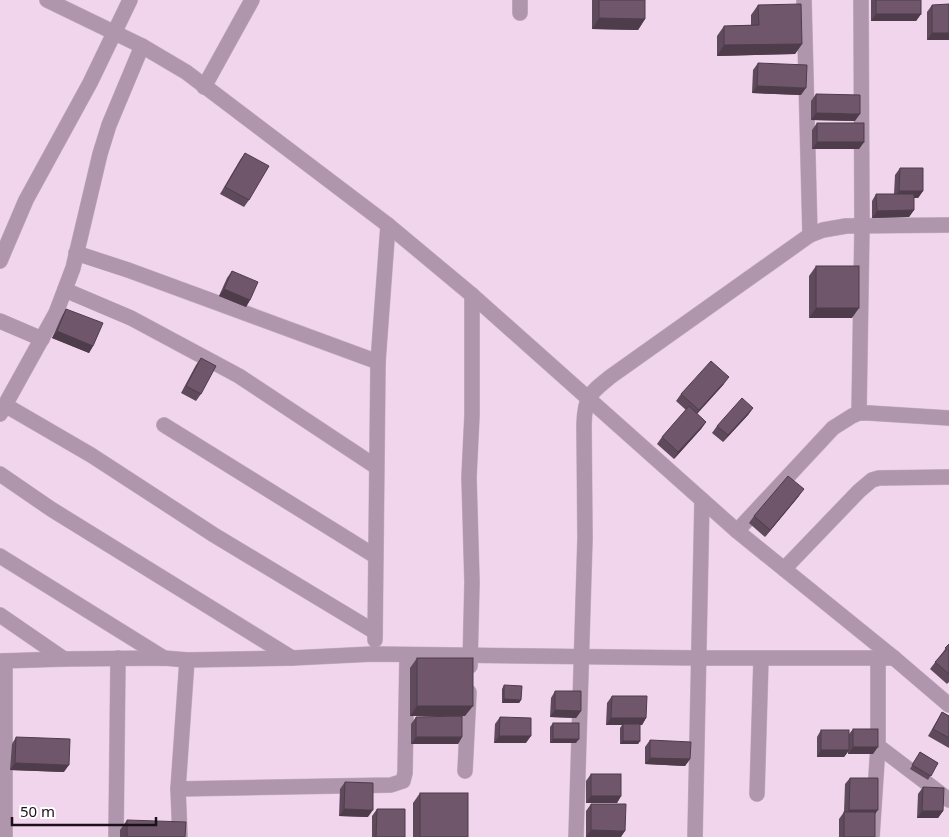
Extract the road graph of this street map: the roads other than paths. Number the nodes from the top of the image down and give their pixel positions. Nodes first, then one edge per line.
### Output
1 (47, 0) edge
2 (130, 0) edge
3 (252, 0) edge
4 (804, 0) edge
5 (861, 0) edge
6 (114, 33) junction
7 (142, 46) junction
8 (204, 87) junction
9 (388, 225) junction
10 (949, 225) edge
11 (862, 226) junction
12 (810, 235) junction
13 (76, 253) junction
14 (0, 261) edge
15 (65, 290) junction
16 (472, 295) junction
17 (0, 321) edge
18 (42, 339) junction
19 (378, 362) junction
20 (587, 398) junction
21 (3, 409) edge
22 (859, 413) junction
23 (949, 418) edge
24 (164, 426) dead end
25 (375, 466) junction
26 (0, 474) edge
27 (949, 477) edge
28 (702, 500) junction
29 (737, 530) junction
30 (0, 556) edge
31 (375, 556) junction
32 (784, 569) junction
33 (0, 615) edge
34 (375, 632) junction
35 (373, 654) junction
36 (407, 655) junction
37 (471, 656) junction
38 (582, 657) junction
39 (118, 658) junction
40 (164, 658) junction
41 (292, 658) junction
42 (698, 658) junction
43 (894, 658) junction
44 (64, 659) junction
45 (761, 659) junction
46 (878, 659) junction
47 (187, 660) junction
48 (3, 661) edge
49 (949, 705) edge
50 (878, 746) junction
51 (465, 770) dead end
52 (178, 789) junction
53 (757, 794) dead end
54 (949, 800) edge
55 (5, 837) edge
56 (116, 837) edge
57 (180, 837) edge
58 (576, 837) edge
59 (695, 837) edge
60 (872, 837) edge

1 - 6 street
2 - 6 street
3 - 8 street
4 - 12 street
5 - 11 street
6 - 7 street
6 - 14 street
7 - 8 street
7 - 13 street
8 - 9 street
9 - 16 street
9 - 19 street
10 - 11 street
11 - 12 street
11 - 22 street
12 - 20 street
13 - 15 street
13 - 19 street
15 - 18 street
15 - 25 street
16 - 20 street
16 - 37 street
17 - 18 street
18 - 21 street
19 - 25 street
20 - 28 street
20 - 38 street
21 - 34 street
22 - 23 street
22 - 29 street
24 - 31 street
25 - 31 street
26 - 41 street
27 - 32 street
28 - 29 street
28 - 42 street
29 - 32 street
30 - 40 street
31 - 34 street
32 - 43 street
33 - 44 street
34 - 35 street
35 - 36 street
35 - 41 street
36 - 37 street
36 - 52 street
37 - 38 street
37 - 51 street
38 - 42 street
38 - 58 street
39 - 40 street
39 - 44 street
39 - 56 street
40 - 47 street
41 - 47 street
42 - 45 street
42 - 59 street
43 - 46 street
43 - 49 street
44 - 48 street
45 - 46 street
45 - 53 street
46 - 50 street
47 - 52 street
48 - 55 street
50 - 54 street
50 - 60 street
52 - 57 street

